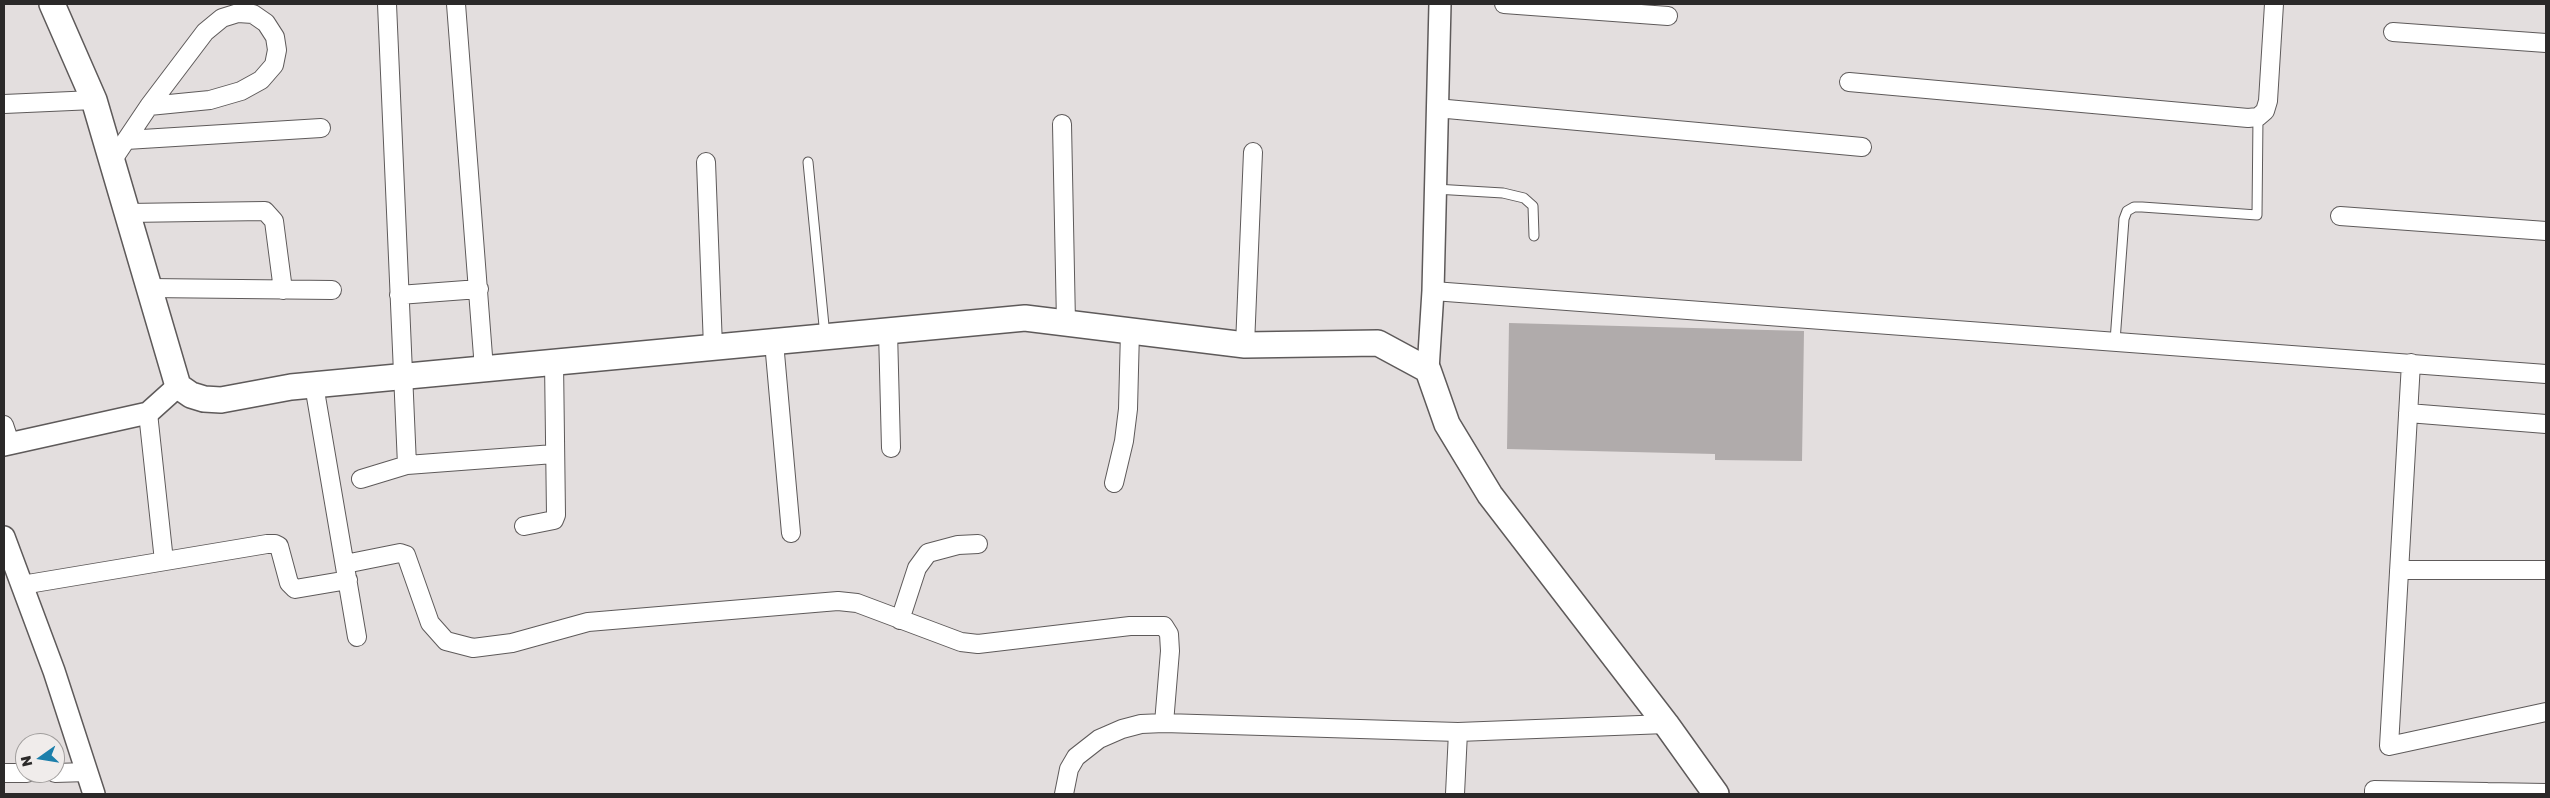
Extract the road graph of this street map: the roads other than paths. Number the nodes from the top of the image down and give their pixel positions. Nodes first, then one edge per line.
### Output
1 (52, 4) edge
2 (387, 4) edge
3 (456, 4) edge
4 (1440, 4) edge
5 (1504, 4) edge
6 (2274, 4) edge
7 (1668, 16) dead end
8 (2393, 32) dead end
9 (2546, 43) edge
10 (1849, 82) dead end
11 (94, 100) junction
12 (4, 104) edge
13 (149, 106) junction
14 (1436, 108) junction
15 (2258, 116) junction
16 (1062, 124) dead end
17 (321, 128) dead end
18 (126, 140) junction
19 (1862, 147) dead end
20 (1253, 152) dead end
21 (112, 161) junction
22 (706, 162) dead end
23 (808, 162) dead end
24 (1435, 189) junction
25 (127, 213) junction
26 (2340, 216) dead end
27 (2546, 231) edge
28 (1534, 236) dead end
29 (149, 288) junction
30 (478, 289) junction
31 (283, 290) junction
32 (332, 290) dead end
33 (1433, 291) junction
34 (399, 295) junction
35 (1066, 323) junction
36 (888, 331) junction
37 (1130, 331) junction
38 (826, 337) junction
39 (2115, 341) junction
40 (774, 342) junction
41 (1245, 346) junction
42 (713, 347) junction
43 (554, 362) junction
44 (2411, 363) junction
45 (484, 369) junction
46 (1428, 370) junction
47 (2546, 374) edge
48 (402, 376) junction
49 (314, 385) junction
50 (178, 386) junction
51 (148, 412) junction
52 (2408, 413) junction
53 (2546, 424) edge
54 (5, 441) edge
55 (891, 448) dead end
56 (554, 454) junction
57 (407, 464) junction
58 (360, 479) dead end
59 (1114, 483) dead end
60 (524, 526) dead end
61 (791, 533) dead end
62 (4, 537) edge
63 (978, 544) dead end
64 (164, 561) junction
65 (2399, 570) junction
66 (2546, 570) edge
67 (346, 572) junction
68 (22, 586) junction
69 (900, 620) junction
70 (357, 637) dead end
71 (2546, 712) edge
72 (1164, 723) junction
73 (1666, 724) junction
74 (1458, 732) junction
75 (87, 772) junction
76 (65, 773) edge
77 (2486, 793) edge
78 (2546, 793) edge
79 (94, 794) edge
80 (1064, 794) edge
81 (1455, 794) edge
82 (1716, 794) edge
83 (2374, 794) edge

1 - 11 main road
2 - 34 street
3 - 30 street
4 - 14 street
5 - 7 street
6 - 15 street
8 - 9 street
10 - 15 street
11 - 12 street
11 - 21 main road
13 - 13 street
13 - 18 street
14 - 19 street
14 - 24 street
15 - 39 lane
16 - 35 street
17 - 18 street
18 - 21 street
20 - 41 street
21 - 25 main road
22 - 42 street
23 - 38 lane
24 - 28 lane
24 - 33 street
25 - 29 main road
25 - 31 street
26 - 27 street
29 - 31 street
29 - 50 main road
30 - 34 street
30 - 45 street
31 - 32 street
33 - 39 street
33 - 46 street
34 - 48 street
35 - 36 main road
35 - 37 main road
36 - 38 main road
36 - 55 street
37 - 41 main road
37 - 59 street
38 - 40 main road
39 - 44 street
40 - 42 main road
40 - 61 street
41 - 46 main road
42 - 43 main road
43 - 45 main road
43 - 56 street
44 - 47 street
44 - 52 street
45 - 48 main road
46 - 73 main road
48 - 49 main road
48 - 57 street
49 - 50 main road
49 - 67 street
50 - 51 street
51 - 54 street
51 - 64 street
52 - 53 street
52 - 65 street
56 - 57 street
56 - 60 street
57 - 58 street
62 - 68 street
63 - 69 street
64 - 67 street
64 - 68 street
65 - 66 street
65 - 71 street
67 - 69 street
67 - 70 street
68 - 75 street
69 - 72 street
72 - 74 street
72 - 80 street
73 - 74 street
73 - 82 main road
74 - 81 street
75 - 76 street
75 - 79 street
77 - 78 street
77 - 83 street

